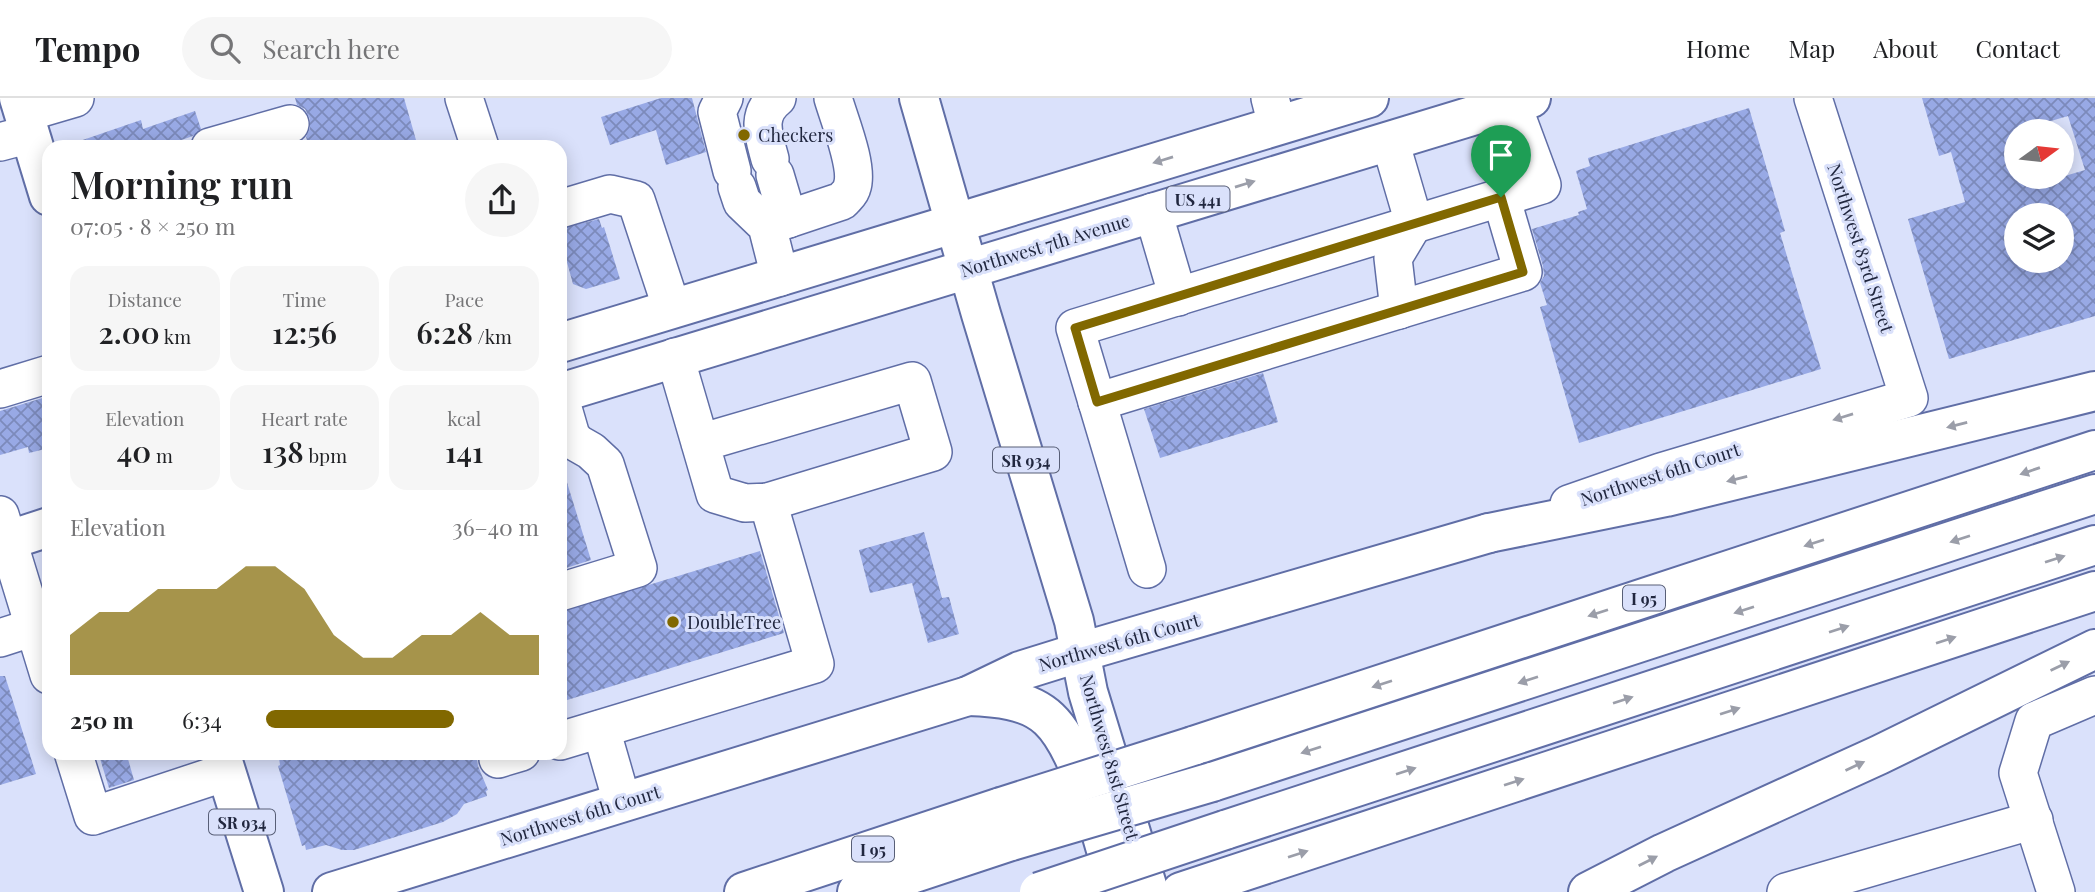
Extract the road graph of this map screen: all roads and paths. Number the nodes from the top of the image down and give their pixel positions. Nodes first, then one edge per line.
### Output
1 (75, 98) edge
2 (464, 98) edge
3 (724, 98) edge
4 (777, 98) edge
5 (833, 98) edge
6 (919, 98) edge
7 (1369, 98) edge
8 (1813, 98) edge
9 (1522, 101) edge
10 (1273, 111) edge
11 (18, 122) edge
12 (290, 123) edge
13 (233, 140) edge
14 (478, 140) edge
15 (1390, 141) junction
16 (42, 179) edge
17 (1501, 197) junction
18 (567, 207) edge
19 (1153, 212) junction
20 (777, 222) junction
21 (956, 223) junction
22 (1415, 223) junction
23 (969, 268) junction
24 (780, 277) junction
25 (1178, 296) junction
26 (672, 309) junction
27 (1399, 310) junction
28 (567, 341) edge
29 (675, 357) junction
30 (42, 376) edge
31 (0, 389) edge
32 (2095, 391) edge
33 (567, 393) edge
34 (1909, 398) joint
35 (1097, 402) junction
36 (567, 421) edge
37 (700, 443) junction
38 (2095, 450) edge
39 (2095, 495) edge
40 (768, 502) junction
41 (42, 528) edge
42 (3, 533) edge
43 (1489, 533) junction
44 (2095, 545) edge
45 (1147, 569) dead end
46 (567, 590) edge
47 (2095, 591) edge
48 (17, 632) edge
49 (2095, 649) edge
50 (1081, 652) junction
51 (42, 666) edge
52 (2095, 695) edge
53 (968, 696) junction
54 (601, 729) junction
55 (567, 739) edge
56 (76, 760) edge
57 (223, 762) edge
58 (622, 802) junction
59 (2034, 820) junction
60 (1006, 824) junction
61 (264, 892) edge
62 (332, 892) edge
63 (744, 892) edge
64 (857, 892) edge
65 (1039, 892) edge
66 (1118, 892) edge
67 (1149, 892) edge
68 (1181, 892) edge
69 (1588, 892) edge
70 (1786, 892) edge
71 (2056, 892) edge

1 - 11 street
2 - 14 street
3 - 20 street
4 - 20 street
5 - 20 street
6 - 21 main road, Northwest 81st Street / SR 934
7 - 10 main road
8 - 34 street, Northwest 83rd Street
9 - 15 main road, Northwest 7th Avenue / US 441
9 - 17 street
10 -> 21 main road
11 - 16 main road
12 - 13 street
19 -> 15 main road, Northwest 7th Avenue / US 441
15 - 22 street
17 - 22 street
17 - 27 street
18 - 26 street
19 - 23 main road, Northwest 7th Avenue / US 441
19 - 25 street
20 - 24 street
21 - 23 main road, Northwest 81st Street / SR 934
21 - 24 main road
22 - 25 street
22 - 27 street
23 - 29 main road, Northwest 7th Avenue / US 441
23 - 50 main road, Northwest 81st Street / SR 934
24 - 26 main road
25 - 35 street
26 - 28 main road
27 - 35 street
29 - 33 main road, Northwest 7th Avenue / US 441
29 - 37 street
30 - 31 street
32 -> 43 main road
34 -> 43 street, Northwest 6th Court
35 - 45 street
36 - 46 street
37 - 40 street
37 - 40 street
38 -> 60 main road, I 95, bridge
39 -> 60 main road, bridge
40 - 54 street
41 - 42 main road
42 - 48 street
43 - 50 main road, Northwest 6th Court
65 -> 44 main road, bridge
68 -> 47 main road
48 - 51 street
69 -> 49 main road
50 - 53 main road, Northwest 6th Court
50 - 67 main road, Northwest 81st Street / SR 934
52 - 59 street
53 - 58 main road, Northwest 6th Court
53 - 66 main road
54 - 55 street
54 - 58 street
56 - 57 street
57 - 61 main road, SR 934
58 - 62 main road, Northwest 6th Court
59 - 70 street
59 - 71 street
60 - 63 main road, I 95
60 - 64 main road

